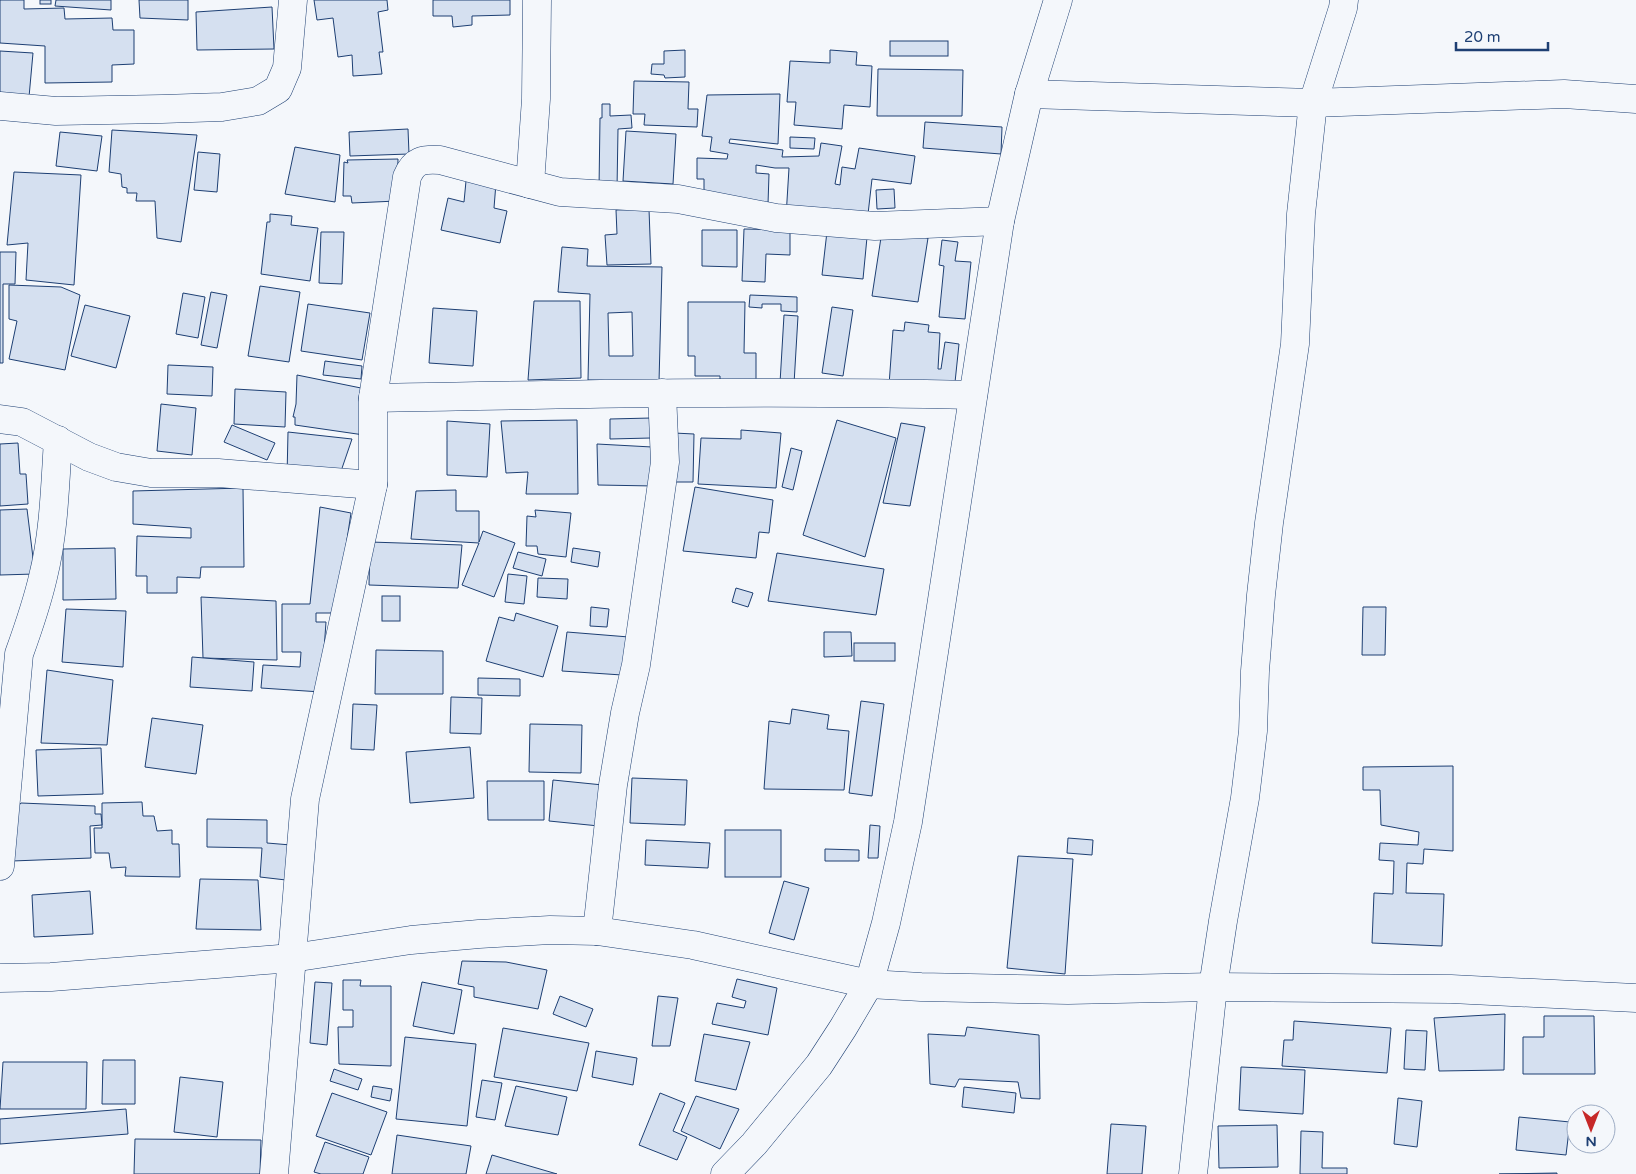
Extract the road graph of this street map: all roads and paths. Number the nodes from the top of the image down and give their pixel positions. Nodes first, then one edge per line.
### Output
1 (293, 0) edge
2 (537, 0) edge
3 (1058, 0) edge
4 (1344, 0) edge
5 (1029, 94) junction
6 (1636, 99) edge
7 (1312, 103) junction
8 (0, 106) edge
9 (530, 184) junction
10 (1000, 221) junction
11 (662, 393) junction
12 (973, 395) junction
13 (373, 398) junction
14 (0, 418) edge
15 (58, 440) junction
16 (373, 485) junction
17 (0, 866) edge
18 (598, 931) junction
19 (292, 958) junction
20 (0, 978) edge
21 (869, 984) junction
22 (1213, 987) junction
23 (1636, 998) edge
24 (274, 1174) edge
25 (725, 1174) edge
26 (1193, 1174) edge

1 - 8 street
2 - 9 street
3 - 5 street
4 - 7 street
5 - 7 street
5 - 10 street
6 - 7 street
7 - 22 street
9 - 10 street
9 - 13 street
10 - 12 street
11 - 12 street
11 - 13 street
11 - 18 street
12 - 21 street
13 - 16 street
14 - 15 street
15 - 16 street
15 - 17 street
16 - 19 street
18 - 19 street
18 - 21 street
19 - 20 street
19 - 24 street
21 - 22 street
21 - 25 street
22 - 23 street
22 - 26 street

